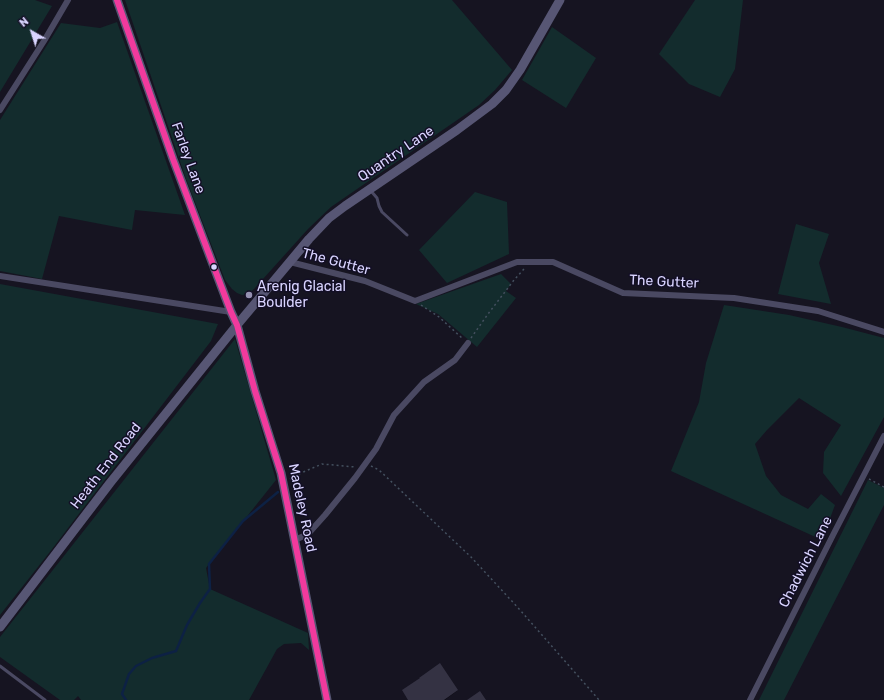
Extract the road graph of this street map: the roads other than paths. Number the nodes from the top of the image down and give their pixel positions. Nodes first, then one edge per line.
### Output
1 (68, 0) edge
2 (116, 0) edge
3 (560, 0) edge
4 (0, 110) edge
5 (370, 189) junction
6 (407, 235) dead end
7 (290, 262) junction
8 (0, 276) edge
9 (231, 312) junction
10 (237, 325) junction
11 (884, 332) edge
12 (468, 342) road end
13 (884, 436) edge
14 (295, 540) junction
15 (0, 627) edge
16 (0, 666) edge
17 (45, 700) edge
18 (327, 700) edge
19 (750, 700) edge

1 - 4 street
2 - 9 street, Farley Lane
3 - 5 street, Quantry Lane
5 - 6 lane
5 - 7 street, Quantry Lane
7 - 10 street, Quantry Lane
7 - 11 street, The Gutter
8 - 9 street
9 - 10 street, Farley Lane
10 - 14 street, Madeley Road
10 - 15 street, Heath End Road
12 - 14 street
13 - 19 street, Chadwich Lane
14 - 18 street, Madeley Road
16 - 17 lane

